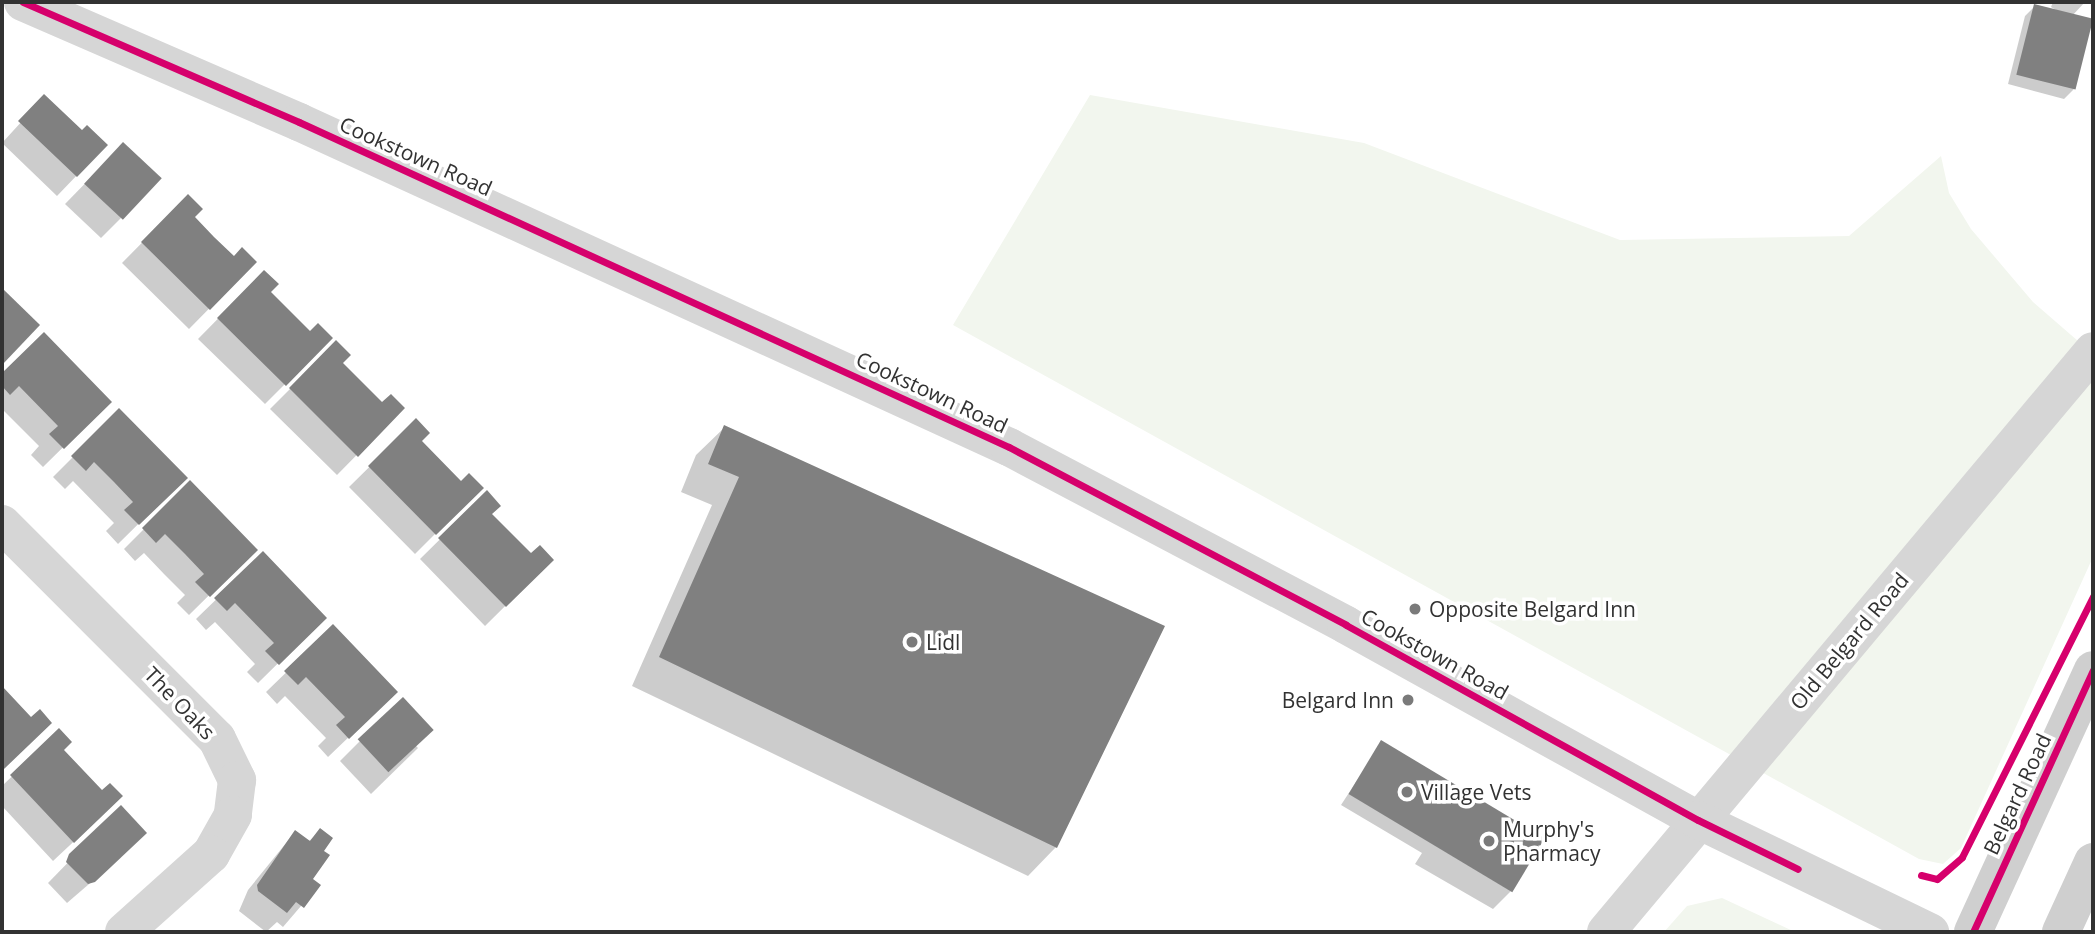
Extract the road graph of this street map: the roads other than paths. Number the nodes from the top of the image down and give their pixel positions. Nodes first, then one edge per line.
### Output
1 (23, 2) edge
2 (2093, 351) edge
3 (2, 524) edge
4 (2093, 670) edge
5 (1698, 820) junction
6 (2093, 862) edge
7 (124, 932) edge
8 (1606, 932) edge
9 (1930, 932) edge
10 (1973, 932) edge
11 (2061, 932) edge

1 - 5 street, Cookstown Road
2 - 5 street, Old Belgard Road
3 - 7 street, The Oaks
4 - 10 main road, Belgard Road
5 - 8 street, Old Belgard Road
5 - 9 street, Cookstown Road
6 - 11 main road

